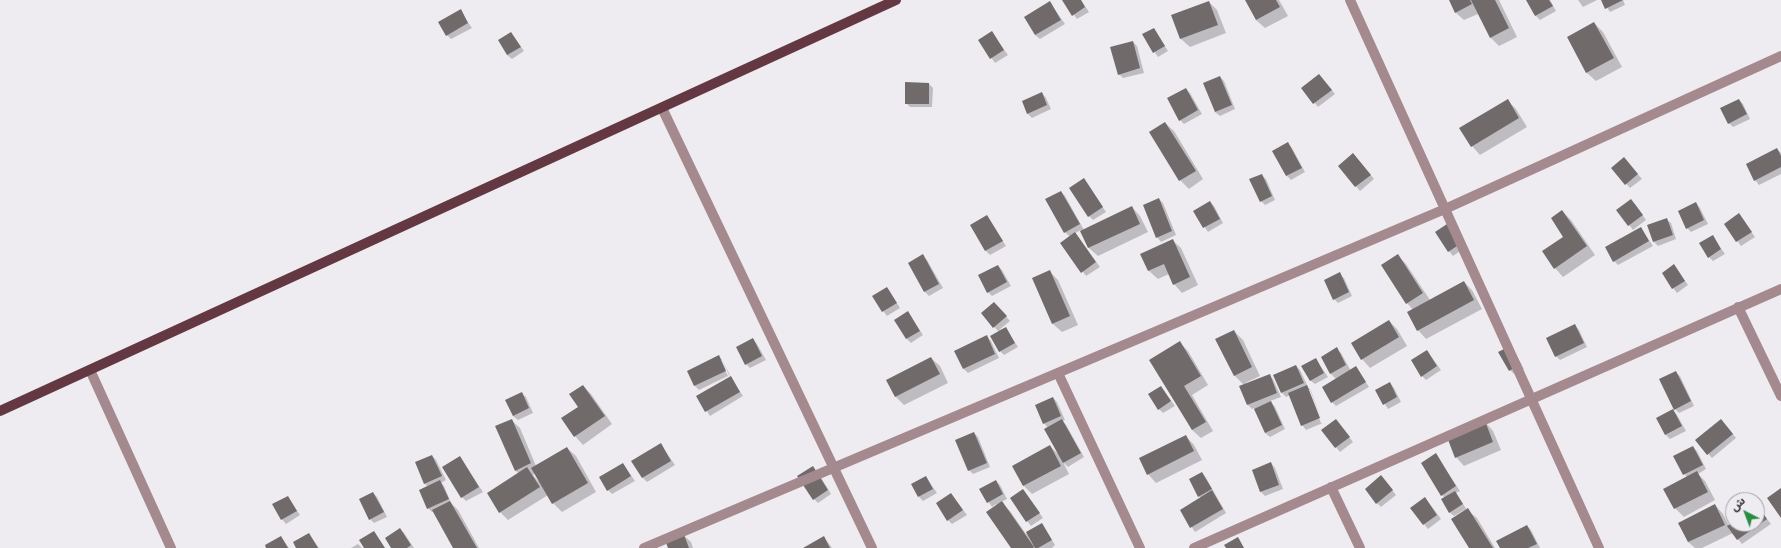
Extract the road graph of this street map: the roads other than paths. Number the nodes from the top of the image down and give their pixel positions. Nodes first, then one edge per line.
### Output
1 (896, 0) edge
2 (1350, 0) edge
3 (1781, 56) edge
4 (662, 108) junction
5 (1445, 209) junction
6 (1781, 290) edge
7 (1738, 307) junction
8 (90, 370) junction
9 (1058, 373) junction
10 (1781, 396) edge
11 (1531, 399) junction
12 (0, 411) edge
13 (833, 468) junction
14 (1331, 487) junction
15 (171, 548) edge
16 (644, 548) edge
17 (872, 548) edge
18 (1140, 548) edge
19 (1194, 548) edge
20 (1360, 548) edge
21 (1599, 548) edge

1 - 4 main road
2 - 5 street
3 - 5 street
4 - 8 main road
4 - 13 street
5 - 9 street
5 - 11 street
6 - 7 street
7 - 10 street
7 - 11 street
8 - 12 main road
8 - 15 street
9 - 13 street
9 - 18 street
11 - 14 street
11 - 21 street
13 - 16 street
13 - 17 street
14 - 19 street
14 - 20 street

